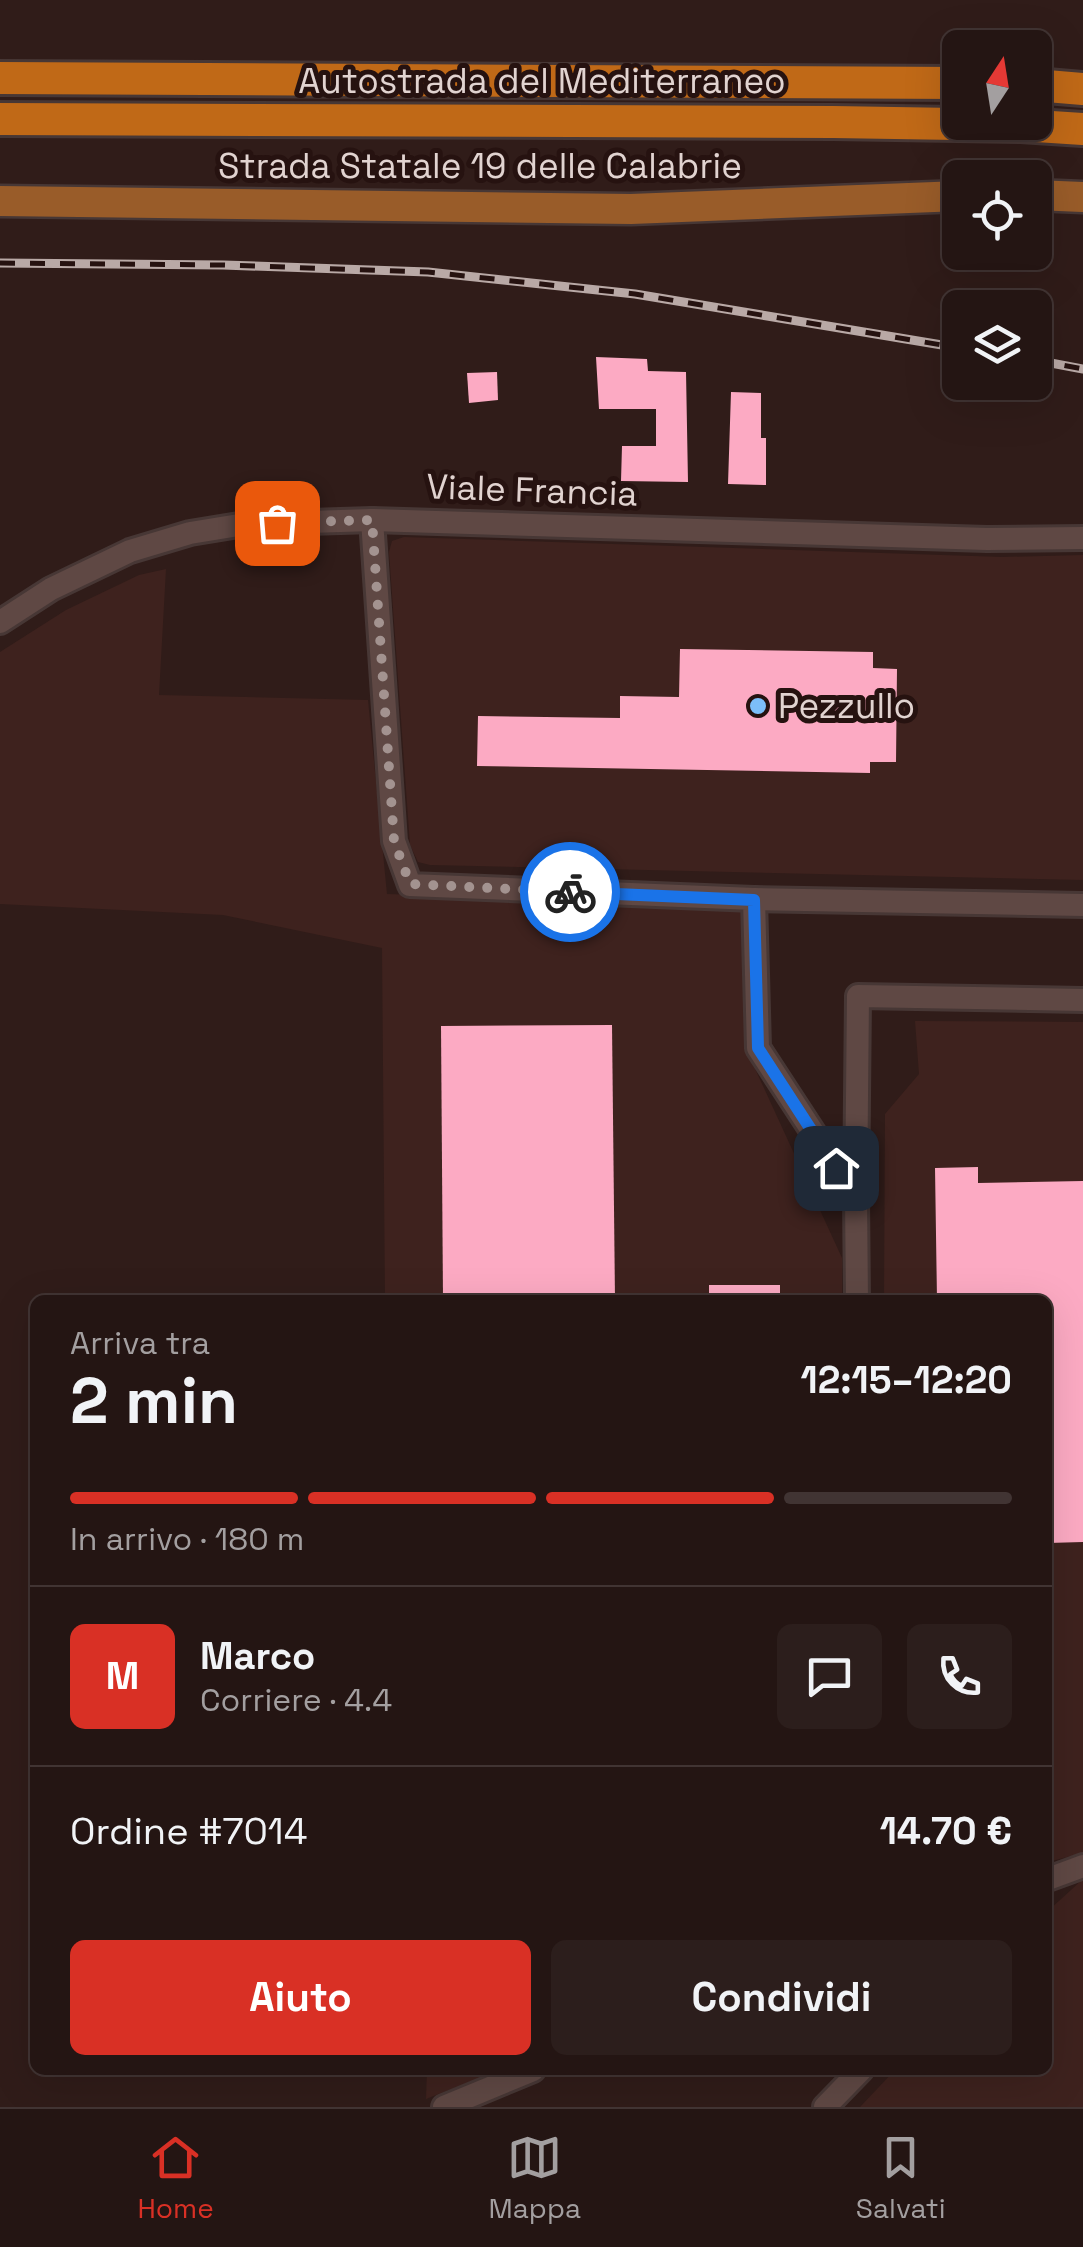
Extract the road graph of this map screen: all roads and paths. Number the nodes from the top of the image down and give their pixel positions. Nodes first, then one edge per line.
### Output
1 (0, 78) edge
2 (942, 83) edge
3 (1052, 86) edge
4 (1083, 89) edge
5 (0, 119) edge
6 (1083, 130) edge
7 (1052, 196) edge
8 (942, 197) edge
9 (1083, 197) edge
10 (0, 200) edge
11 (372, 520) junction
12 (1083, 538) edge
13 (0, 622) edge
14 (754, 900) junction
15 (1083, 905) edge
16 (1083, 1000) edge
17 (856, 1198) junction
18 (857, 1295) edge
19 (1083, 1866) edge
20 (1052, 1878) edge
21 (521, 2075) edge
22 (856, 2075) edge
23 (444, 2107) edge
24 (825, 2107) edge

1 - 2 highway, Autostrada del Mediterraneo
3 - 4 highway
5 - 6 highway, Autostrada del Mediterraneo
7 - 9 main road
8 - 10 main road, Strada Statale 19 delle Calabrie
11 - 12 street, Viale Francia
11 - 13 street, Viale Francia
11 - 14 street
14 - 15 street
14 - 17 street
16 - 17 street
17 - 18 street
19 - 20 street
21 - 23 street
22 - 24 street

